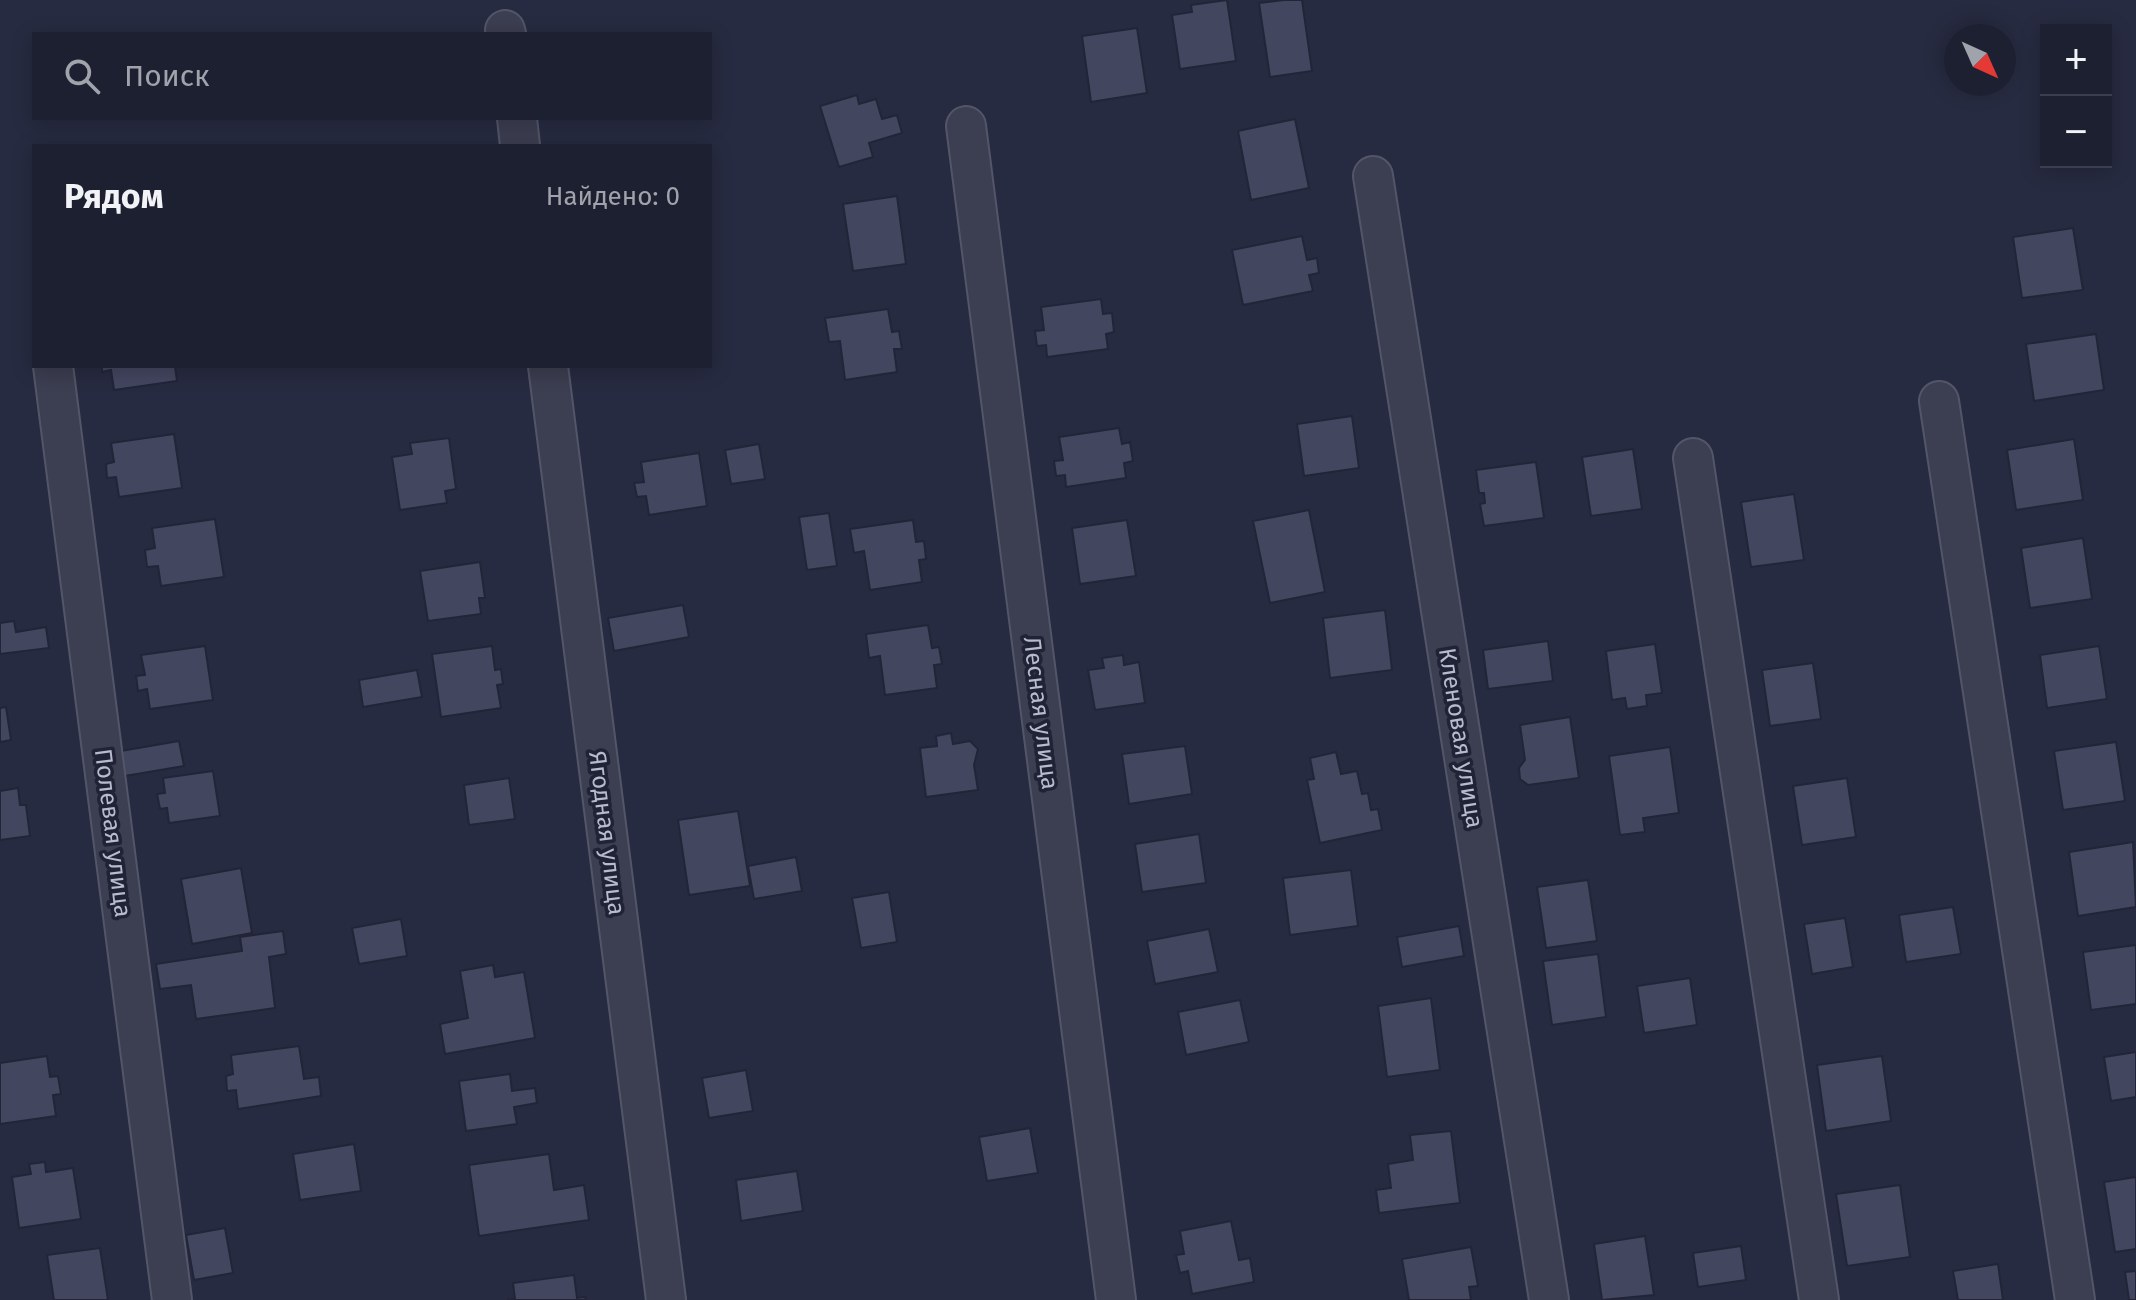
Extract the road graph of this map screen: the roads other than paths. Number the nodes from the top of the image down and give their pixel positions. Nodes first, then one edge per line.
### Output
1 (517, 120) edge
2 (966, 126) dead end
3 (520, 144) edge
4 (1373, 176) dead end
5 (53, 368) edge
6 (548, 368) edge
7 (1939, 401) dead end
8 (1693, 458) dead end
9 (172, 1300) edge
10 (666, 1300) edge
11 (1116, 1300) edge
12 (1549, 1300) edge
13 (1819, 1300) edge
14 (2075, 1300) edge

1 - 3 street
2 - 11 street, Лесная улица
4 - 12 street, Кленовая улица
5 - 9 street, Полевая улица
6 - 10 street, Ягодная улица
7 - 14 street
8 - 13 street

